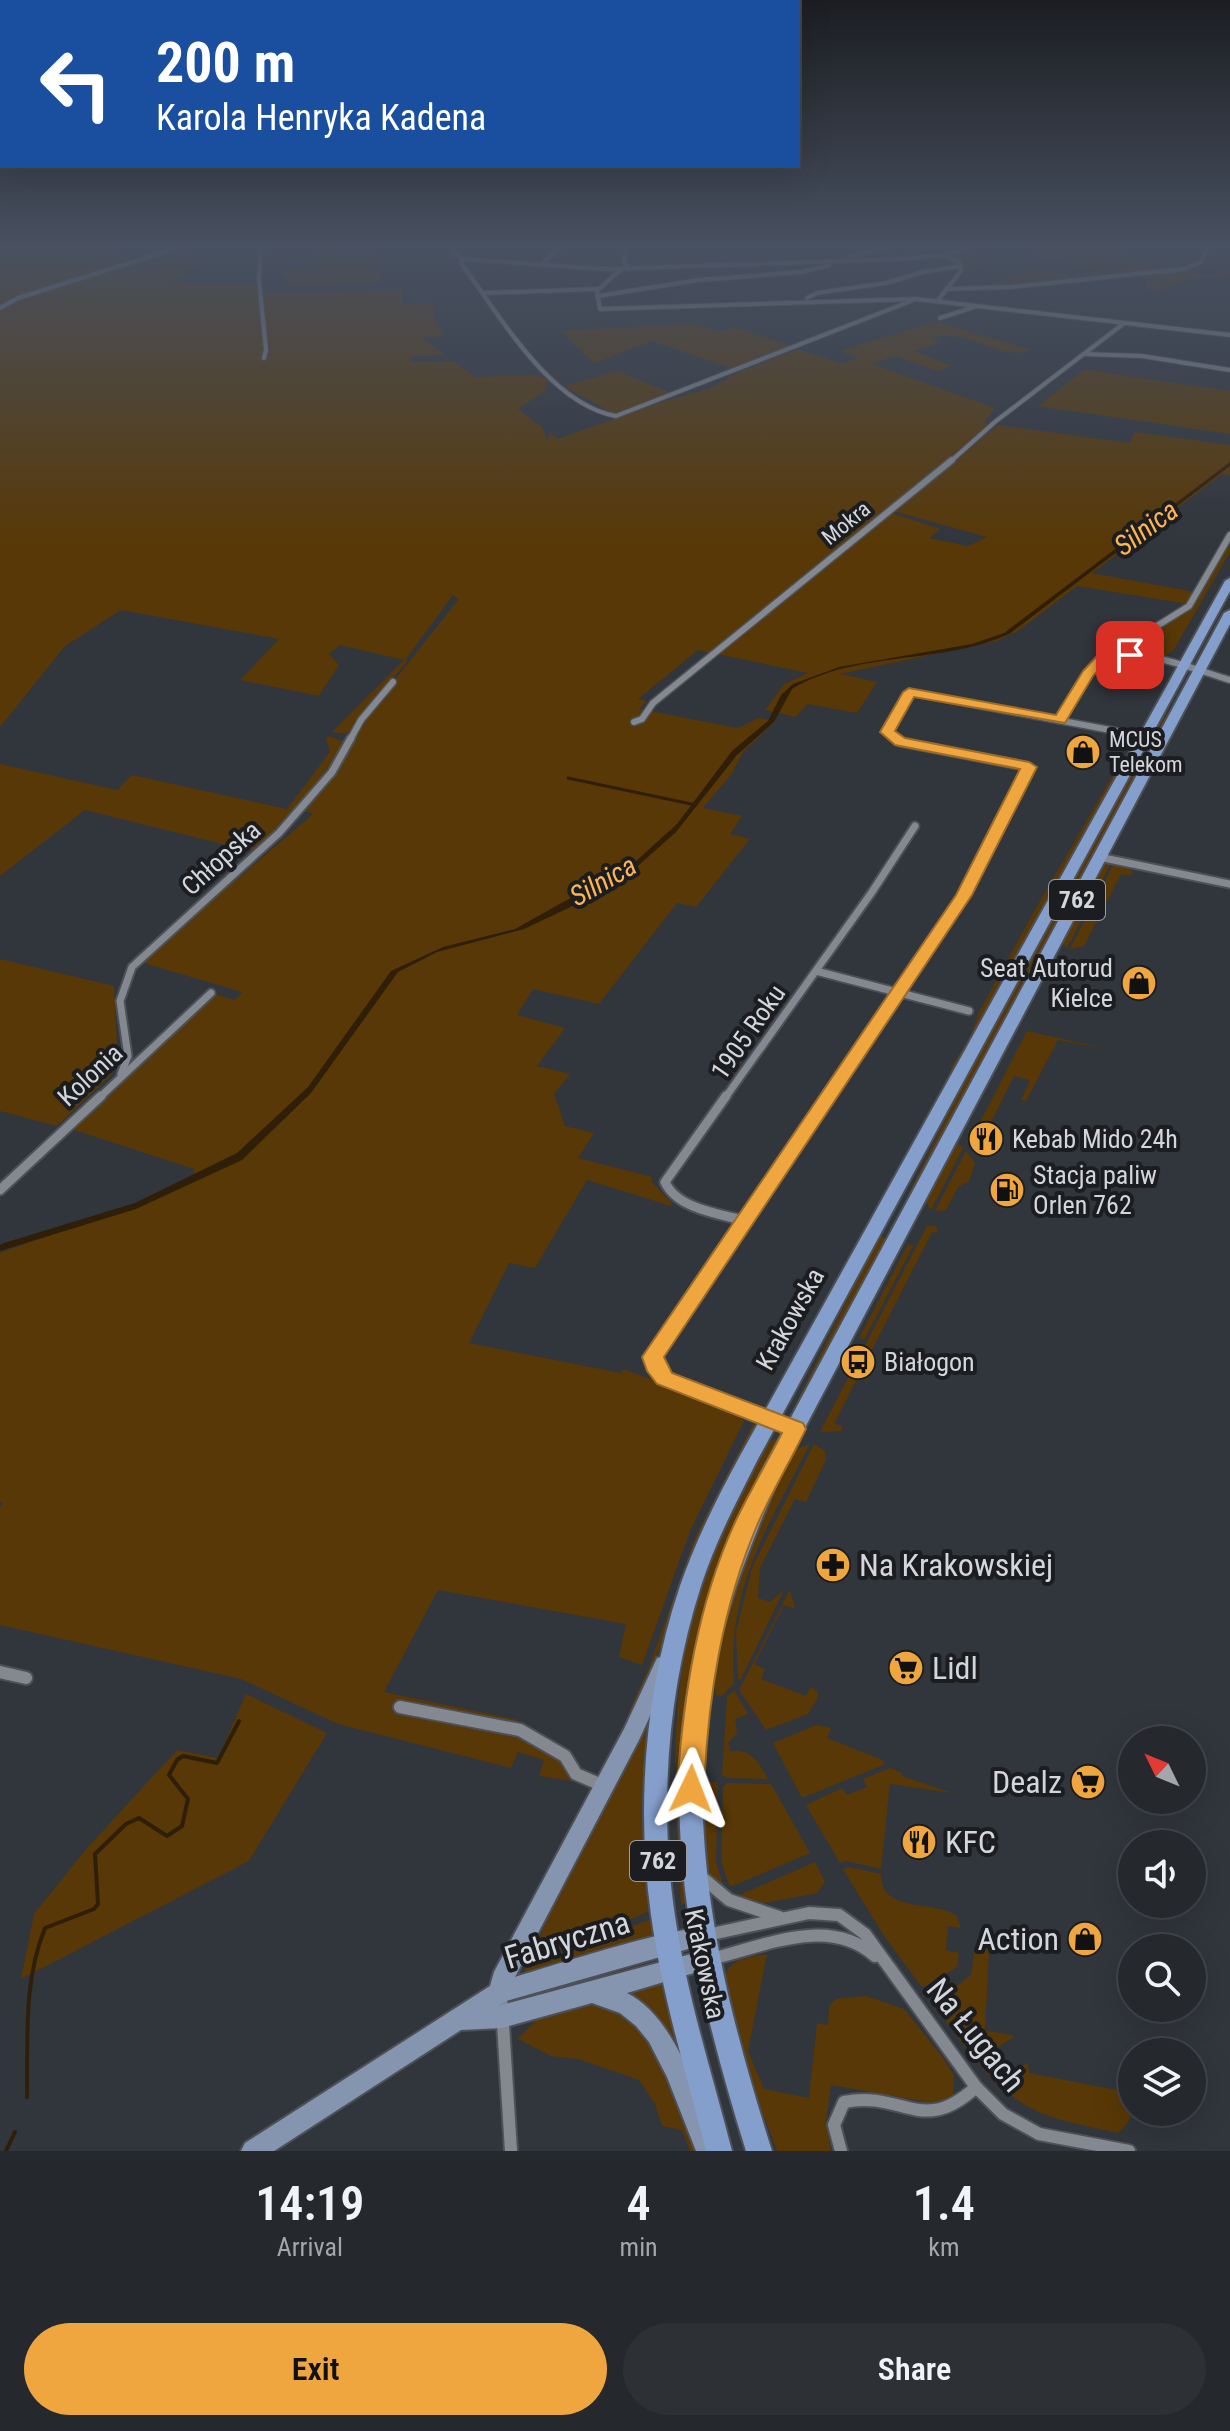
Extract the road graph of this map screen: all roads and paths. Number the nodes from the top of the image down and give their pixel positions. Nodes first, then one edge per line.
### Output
1 (266, 345) edge
2 (523, 345) edge
3 (802, 345) edge
4 (1095, 345) edge
5 (1084, 354) junction
6 (264, 358) dead end
7 (1230, 370) edge
8 (1230, 535) edge
9 (1230, 581) edge
10 (1230, 613) edge
11 (1130, 655) junction
12 (1191, 669) junction
13 (1230, 680) edge
14 (393, 682) dead end
15 (1060, 720) junction
16 (634, 722) dead end
17 (1121, 732) dead end
18 (915, 826) dead end
19 (1099, 857) junction
20 (1230, 884) edge
21 (816, 971) junction
22 (211, 993) dead end
23 (898, 993) junction
24 (969, 1011) dead end
25 (121, 1074) junction
26 (0, 1190) edge
27 (746, 1221) junction
28 (770, 1417) junction
29 (795, 1429) junction
30 (675, 1645) junction
31 (0, 1672) edge
32 (26, 1678) dead end
33 (400, 1707) dead end
34 (605, 1786) junction
35 (692, 1863) junction
36 (784, 1918) junction
37 (704, 1948) junction
38 (670, 1955) junction
39 (884, 1963) junction
40 (501, 1992) junction
41 (593, 1992) junction
42 (502, 2017) junction
43 (459, 2020) junction
44 (976, 2087) junction
45 (253, 2151) edge
46 (511, 2151) edge
47 (708, 2151) edge
48 (719, 2151) edge
49 (759, 2151) edge
50 (841, 2151) edge
51 (1129, 2151) edge

1 - 6 street
2 - 3 street
4 - 5 street, Mokra
5 - 7 street
5 - 16 street, Mokra
8 - 11 street
9 - 12 main road, Krakowska / 762
10 - 12 main road, Krakowska / 762
11 - 12 street
11 - 15 street
12 - 13 street
12 - 19 main road, Krakowska / 762
12 - 28 main road, Krakowska / 762
14 - 25 street, Chłopska
15 - 17 street
15 - 23 street
18 - 21 street, 1905 Roku
19 - 20 street
19 - 29 main road, Krakowska / 762
21 - 23 street
21 - 27 street, 1905 Roku
22 - 25 street, Kolonia
23 - 24 street
23 - 27 street
25 - 26 street, Kolonia
27 - 28 street
28 - 29 street
28 - 30 main road, Krakowska / 762
29 - 35 main road, Krakowska / 762
30 - 34 main road
30 - 38 main road, Krakowska / 762
31 - 32 street
33 - 34 street
34 - 40 main road
35 - 36 street, Na Ługach
35 - 37 main road, Krakowska / 762
36 - 37 street, Na Ługach
36 - 39 street, Na Ługach
37 - 38 main road, Fabryczna
37 - 39 street, Na Ługach
37 - 49 main road, Krakowska / 762
38 - 40 main road, Fabryczna
38 - 41 main road, Fabryczna
38 - 48 main road, Krakowska / 762
39 - 44 street, Na Ługach
40 - 42 street
40 - 43 main road, Fabryczna
41 - 42 main road, Fabryczna
41 - 47 main road
42 - 43 main road, Fabryczna
42 - 46 street
43 - 45 main road, Fabryczna
44 - 50 street
44 - 51 street, Na Ługach

